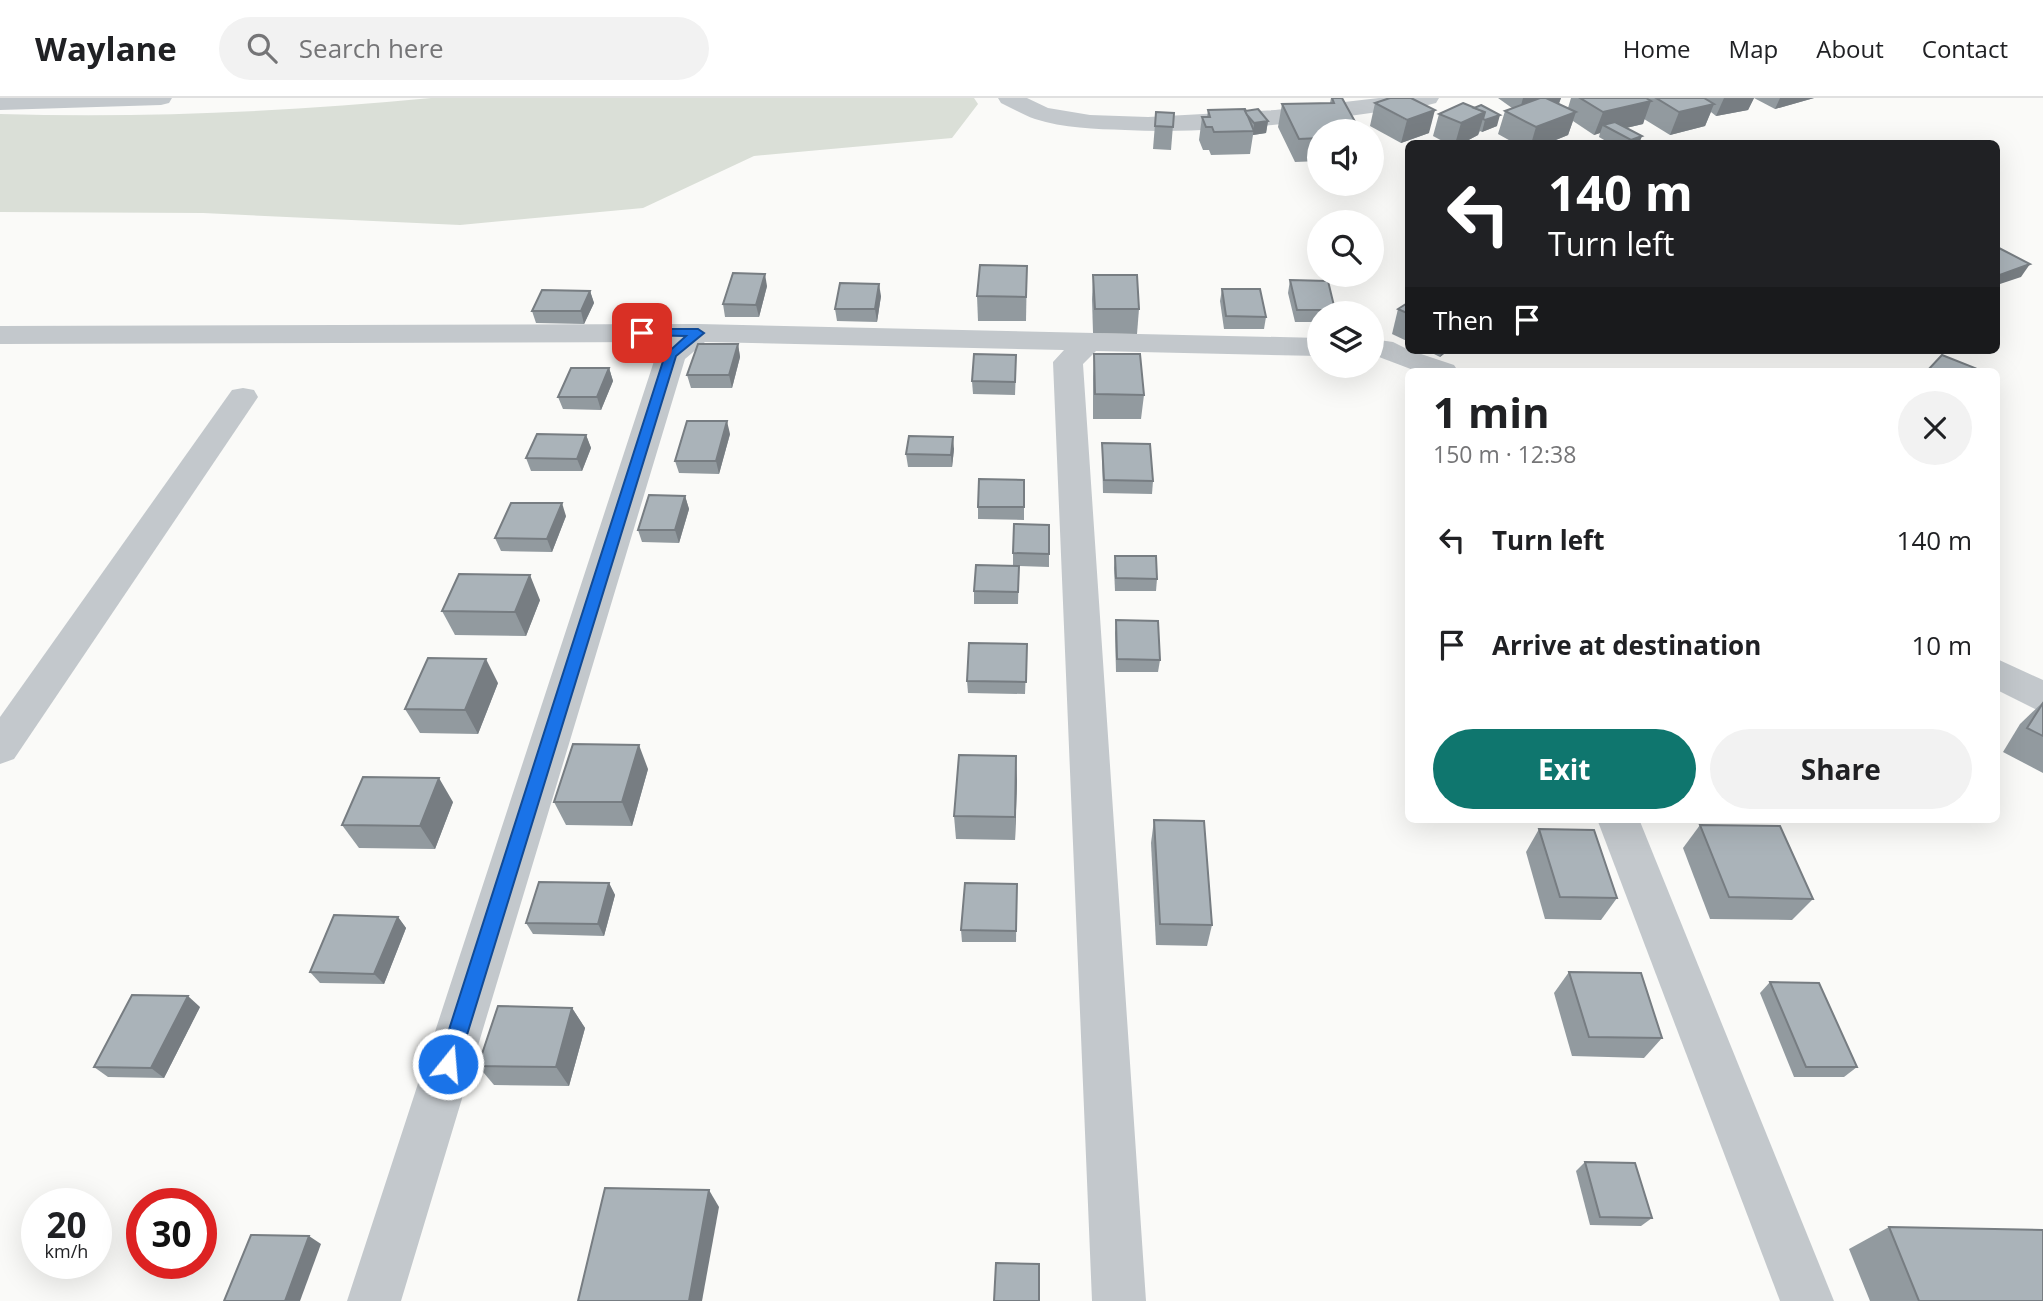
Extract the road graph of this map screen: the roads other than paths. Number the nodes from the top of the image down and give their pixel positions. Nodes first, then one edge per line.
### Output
1 (161, 98) edge
2 (1009, 98) edge
3 (1428, 98) edge
4 (0, 103) edge
5 (698, 333) junction
6 (0, 335) edge
7 (1089, 342) junction
8 (1307, 347) edge
9 (1384, 348) edge
10 (1435, 368) edge
11 (243, 397) dead end
12 (2000, 675) edge
13 (2043, 698) edge
14 (0, 748) edge
15 (1620, 823) edge
16 (374, 1301) edge
17 (1119, 1301) edge
18 (1807, 1301) edge

1 - 4 street
2 - 3 street
5 - 6 street
5 - 7 street
5 - 16 street
7 - 8 street
7 - 17 street
9 - 10 street
11 - 14 street
12 - 13 street
15 - 18 street

